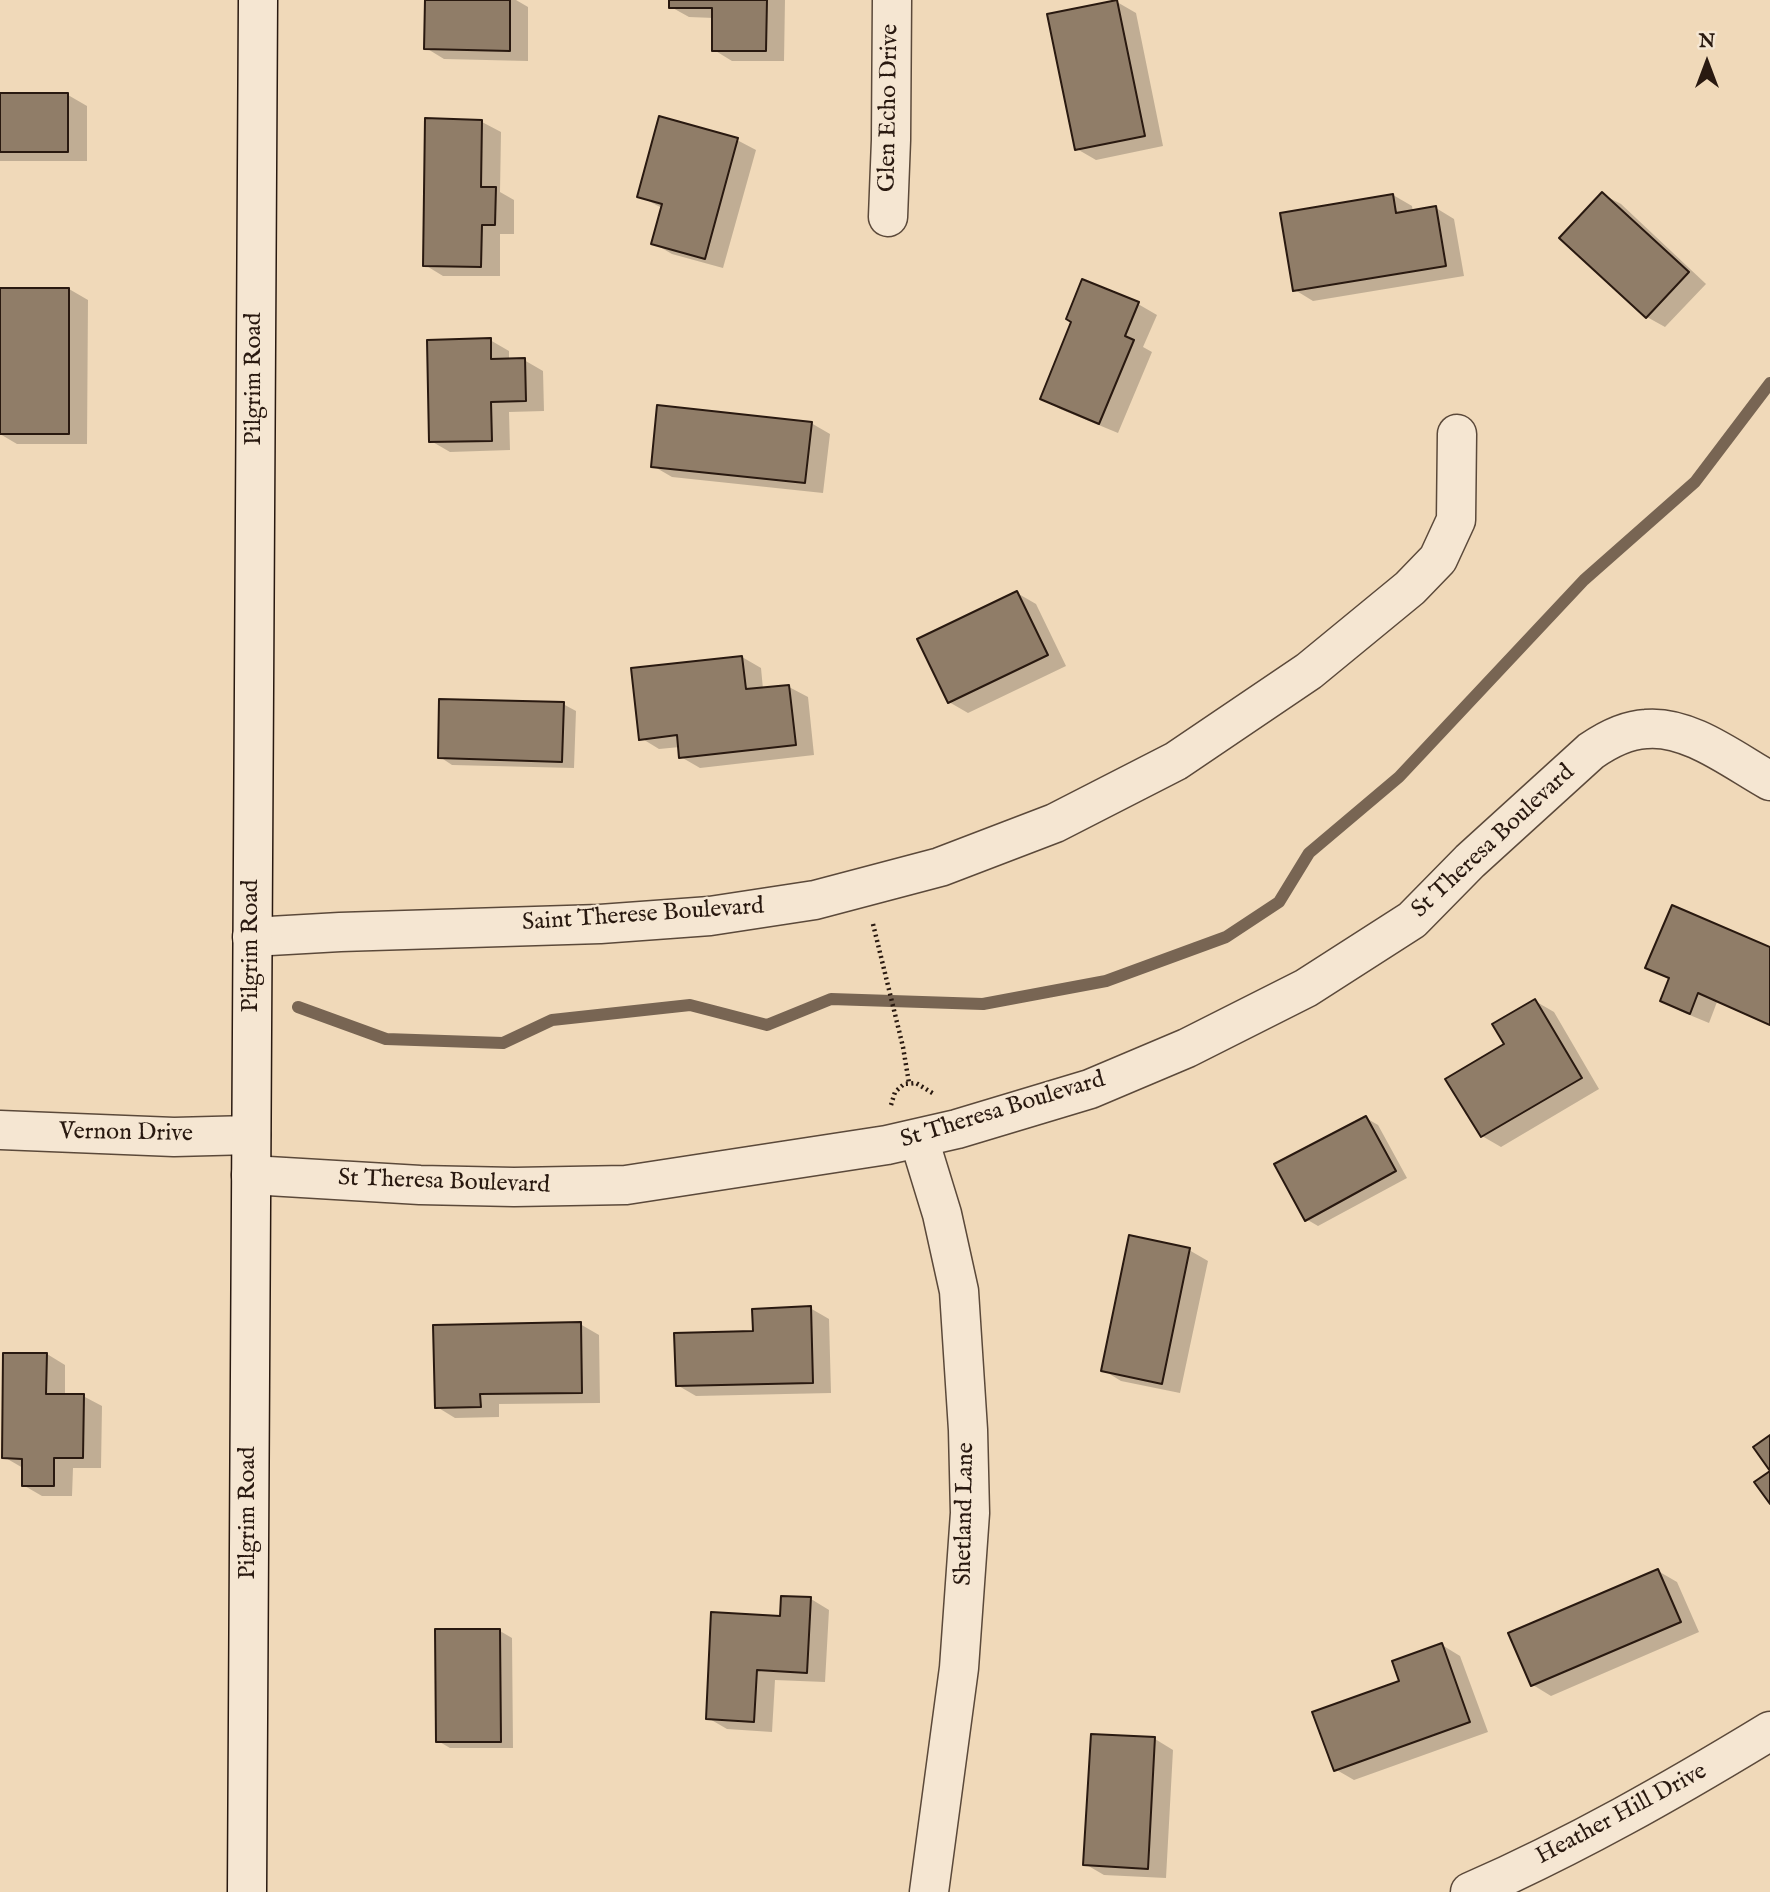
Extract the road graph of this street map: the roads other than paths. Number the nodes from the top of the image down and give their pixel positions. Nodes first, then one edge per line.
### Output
1 (257, 0) edge
2 (892, 0) edge
3 (887, 217) dead end
4 (1457, 434) dead end
5 (1770, 781) edge
6 (252, 937) junction
7 (0, 1130) edge
8 (251, 1135) junction
9 (919, 1139) junction
10 (251, 1175) junction
11 (1770, 1731) edge
12 (247, 1892) edge
13 (929, 1892) edge
14 (1470, 1892) edge

1 - 6 street, Pilgrim Road
2 - 3 street, Glen Echo Drive
4 - 6 street, Saint Therese Boulevard
5 - 9 street, St Theresa Boulevard
6 - 8 street, Pilgrim Road
7 - 8 street, Vernon Drive
8 - 10 street, Pilgrim Road
9 - 10 street, St Theresa Boulevard
9 - 13 street, Shetland Lane
10 - 12 street, Pilgrim Road
11 - 14 street, Heather Hill Drive

